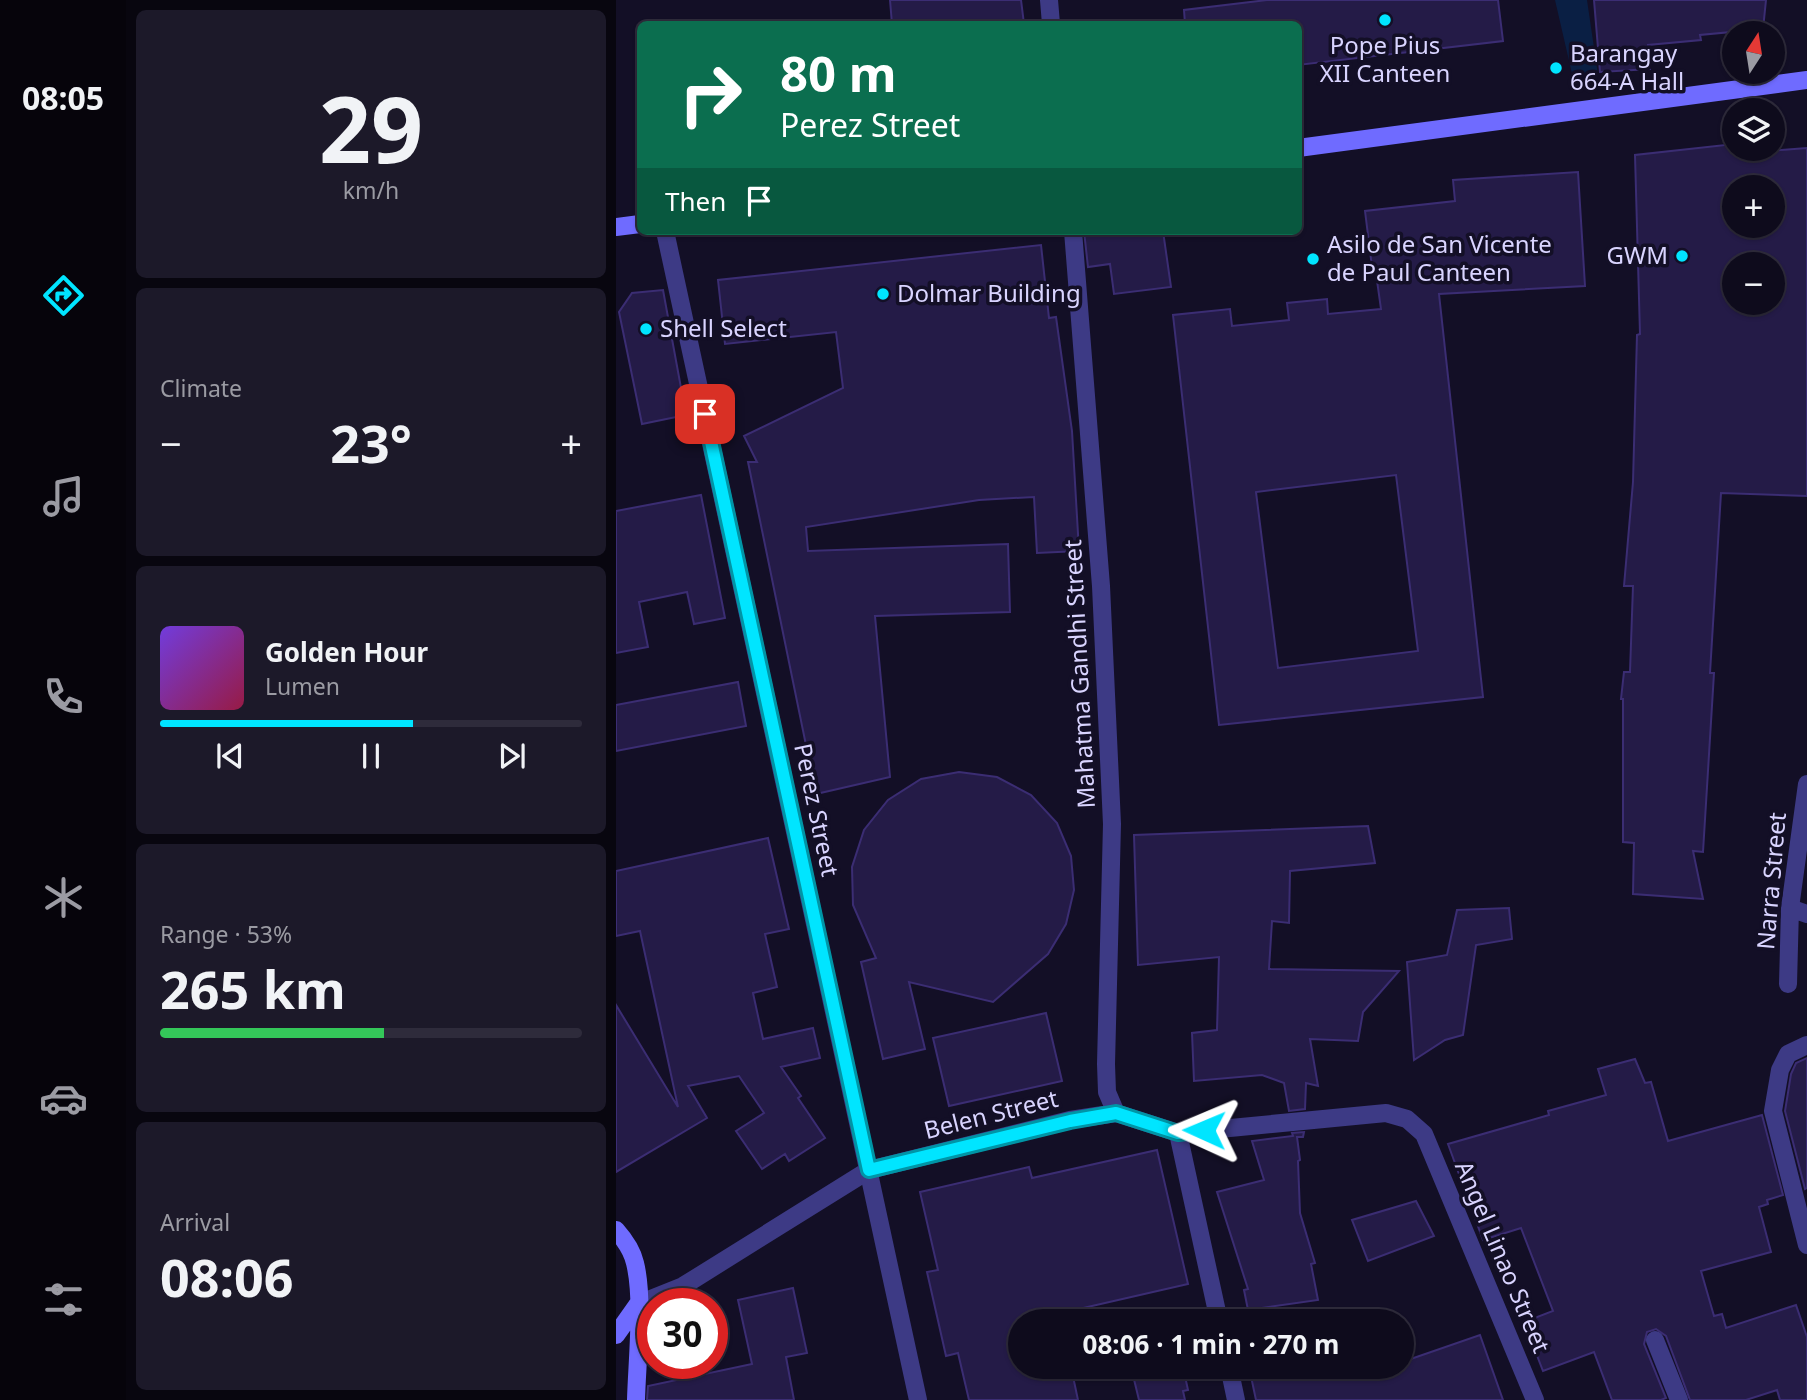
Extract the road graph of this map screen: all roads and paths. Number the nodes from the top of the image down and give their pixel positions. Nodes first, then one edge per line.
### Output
1 (1049, 0) edge
2 (1051, 21) edge
3 (1807, 80) edge
4 (1302, 147) edge
5 (637, 224) edge
6 (616, 227) edge
7 (666, 235) edge
8 (1073, 235) edge
9 (1807, 785) edge
10 (1798, 911) edge
11 (1788, 984) dead end
12 (1807, 1045) edge
13 (1116, 1113) junction
14 (1178, 1133) junction
15 (1424, 1134) joint
16 (869, 1170) junction
17 (616, 1230) edge
18 (1807, 1245) edge
19 (678, 1288) edge
20 (637, 1290) edge
21 (637, 1305) edge
22 (1216, 1309) edge
23 (616, 1335) edge
24 (1655, 1340) dead end
25 (637, 1352) edge
26 (1232, 1379) edge
27 (636, 1400) edge
28 (918, 1400) edge
29 (1236, 1400) edge
30 (1535, 1400) edge
31 (1679, 1400) edge

1 - 2 street
3 - 4 main road
5 - 6 main road
7 - 16 street, Perez Street
8 - 13 street, Mahatma Gandhi Street
9 - 10 street, Narra Street
10 - 11 street, Narra Street
12 - 18 street
13 - 14 street, Belen Street
13 - 16 street, Belen Street
14 - 15 street, Belen Street
14 - 22 street
15 - 30 street, Angel Linao Street
16 - 19 street, Belen Street
16 - 28 street, Perez Street
17 - 20 main road
21 - 23 main road
24 - 31 street
25 - 27 main road
26 - 29 street

